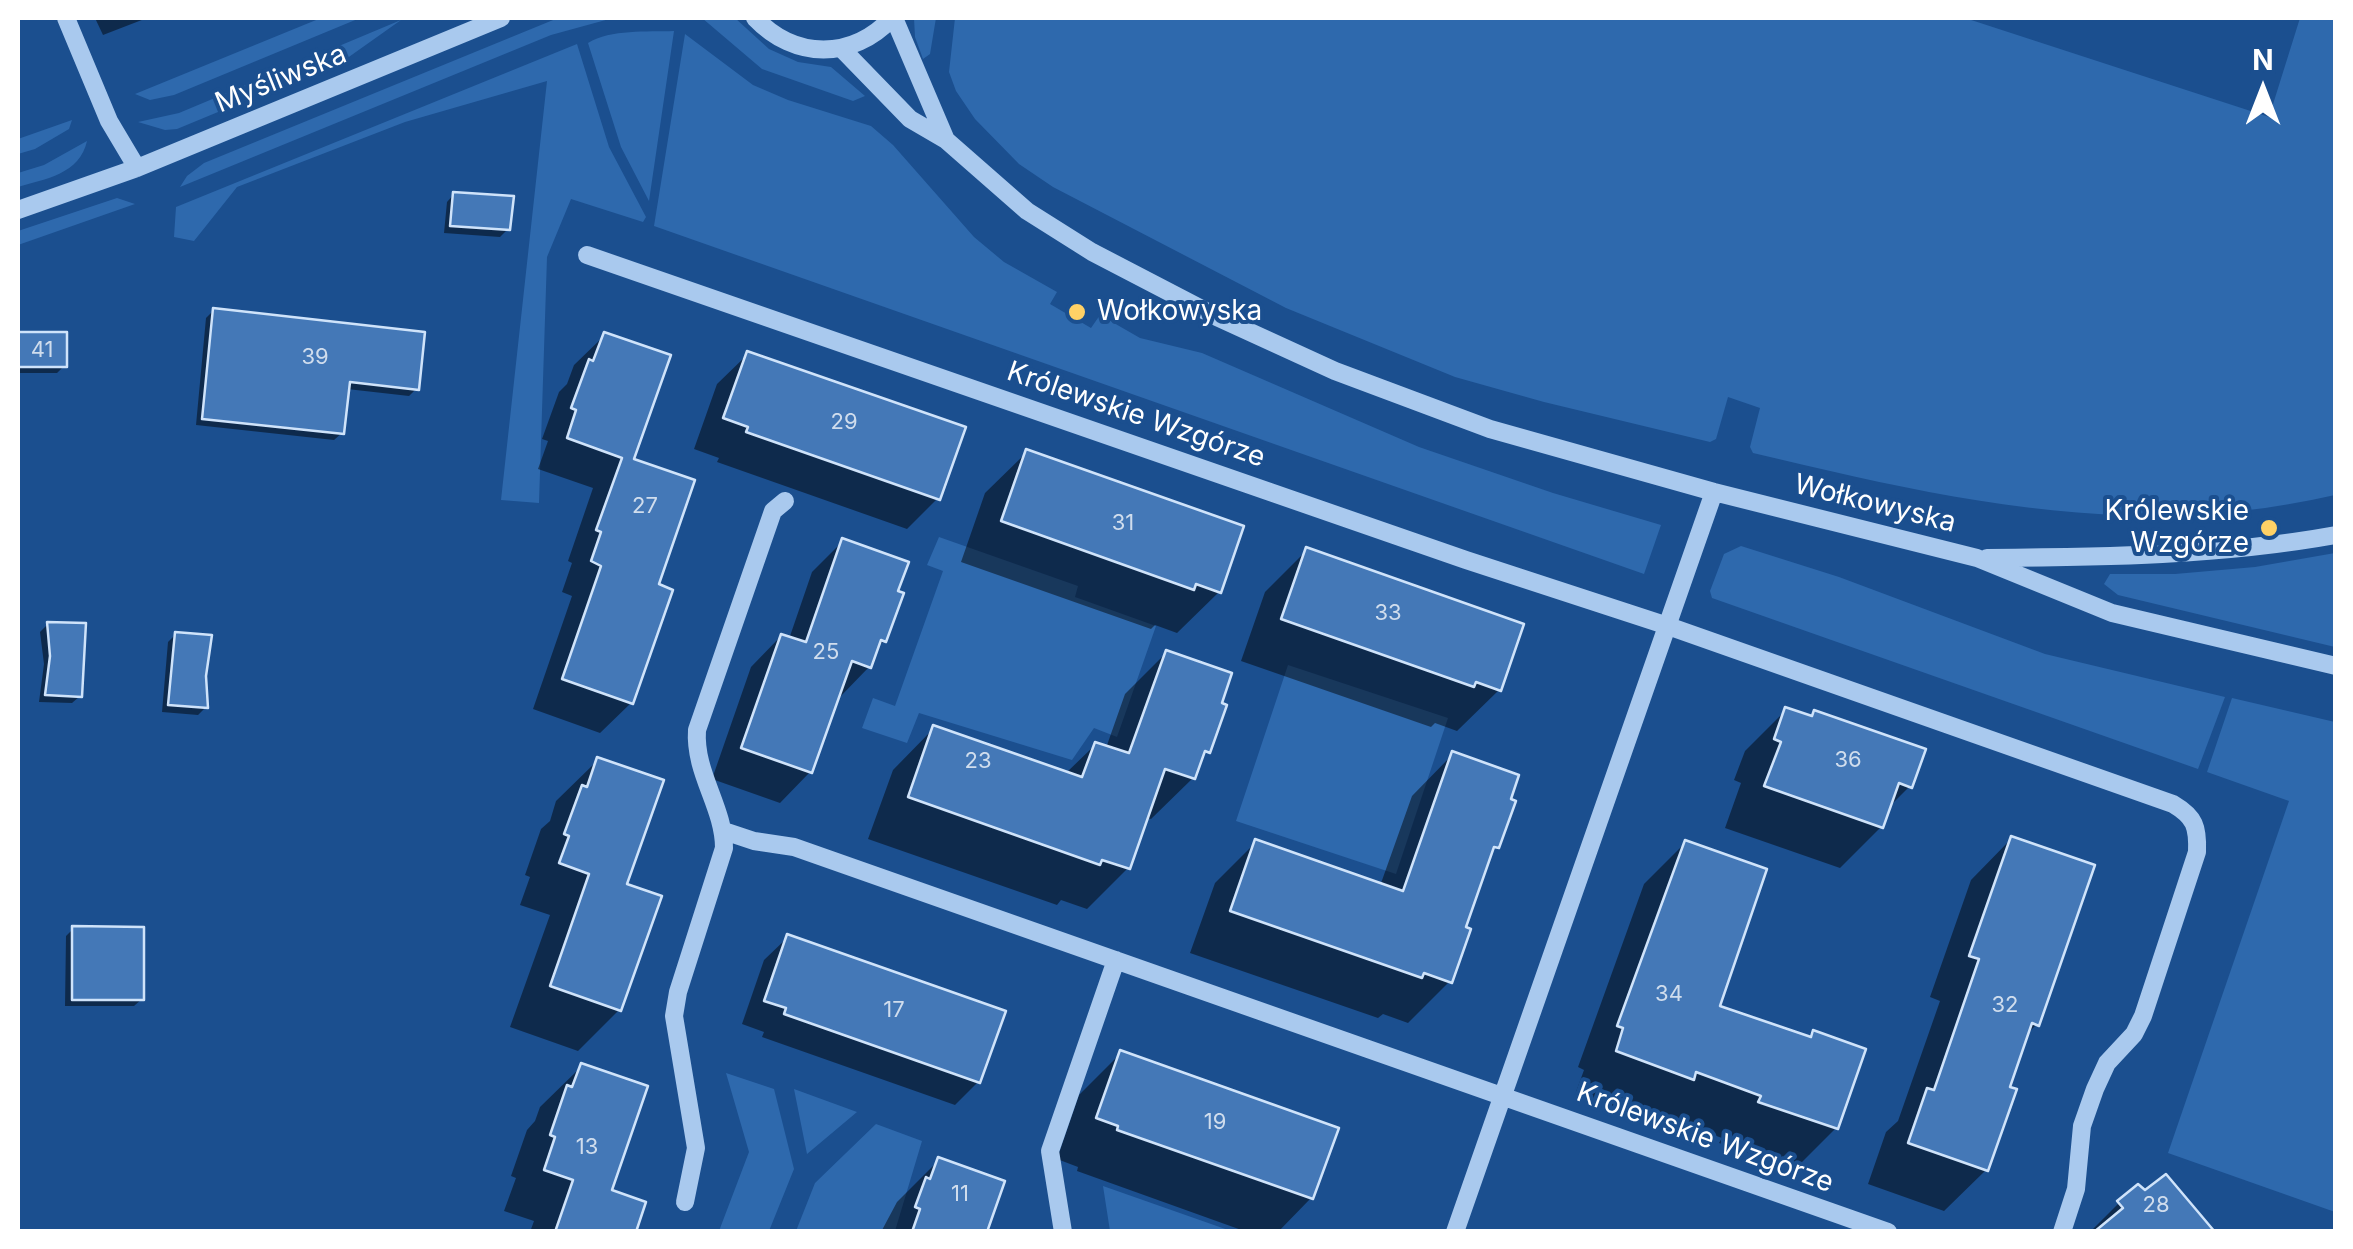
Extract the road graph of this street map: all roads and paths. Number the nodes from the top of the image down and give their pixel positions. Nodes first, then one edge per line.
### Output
1 (66, 18) edge
2 (501, 18) edge
3 (755, 18) edge
4 (893, 18) edge
5 (842, 49) junction
6 (946, 140) junction
7 (136, 168) junction
8 (18, 210) edge
9 (587, 256) dead end
10 (1714, 492) junction
11 (785, 502) dead end
12 (2336, 535) edge
13 (1977, 558) junction
14 (1668, 626) junction
15 (2336, 666) edge
16 (724, 831) junction
17 (1116, 960) junction
18 (1504, 1096) junction
19 (685, 1202) dead end
20 (1063, 1232) edge
21 (1455, 1232) edge
22 (1888, 1232) edge
23 (2062, 1232) edge

1 - 7 street
2 - 7 street, Myśliwska
3 - 5 street
4 - 5 street
4 - 6 street, Wołkowyska
5 - 6 street, Wołkowyska
6 - 10 street, Wołkowyska
7 - 8 street, Myśliwska
9 - 14 street, Królewskie Wzgórze
10 - 13 street, Wołkowyska
10 - 14 street
11 - 16 street
12 - 13 street, Wołkowyska
13 - 15 street, Wołkowyska
14 - 18 street
14 - 23 street, Królewskie Wzgórze
16 - 17 street, Królewskie Wzgórze
16 - 19 street
17 - 18 street, Królewskie Wzgórze
17 - 20 street
18 - 21 street
18 - 22 street, Królewskie Wzgórze

